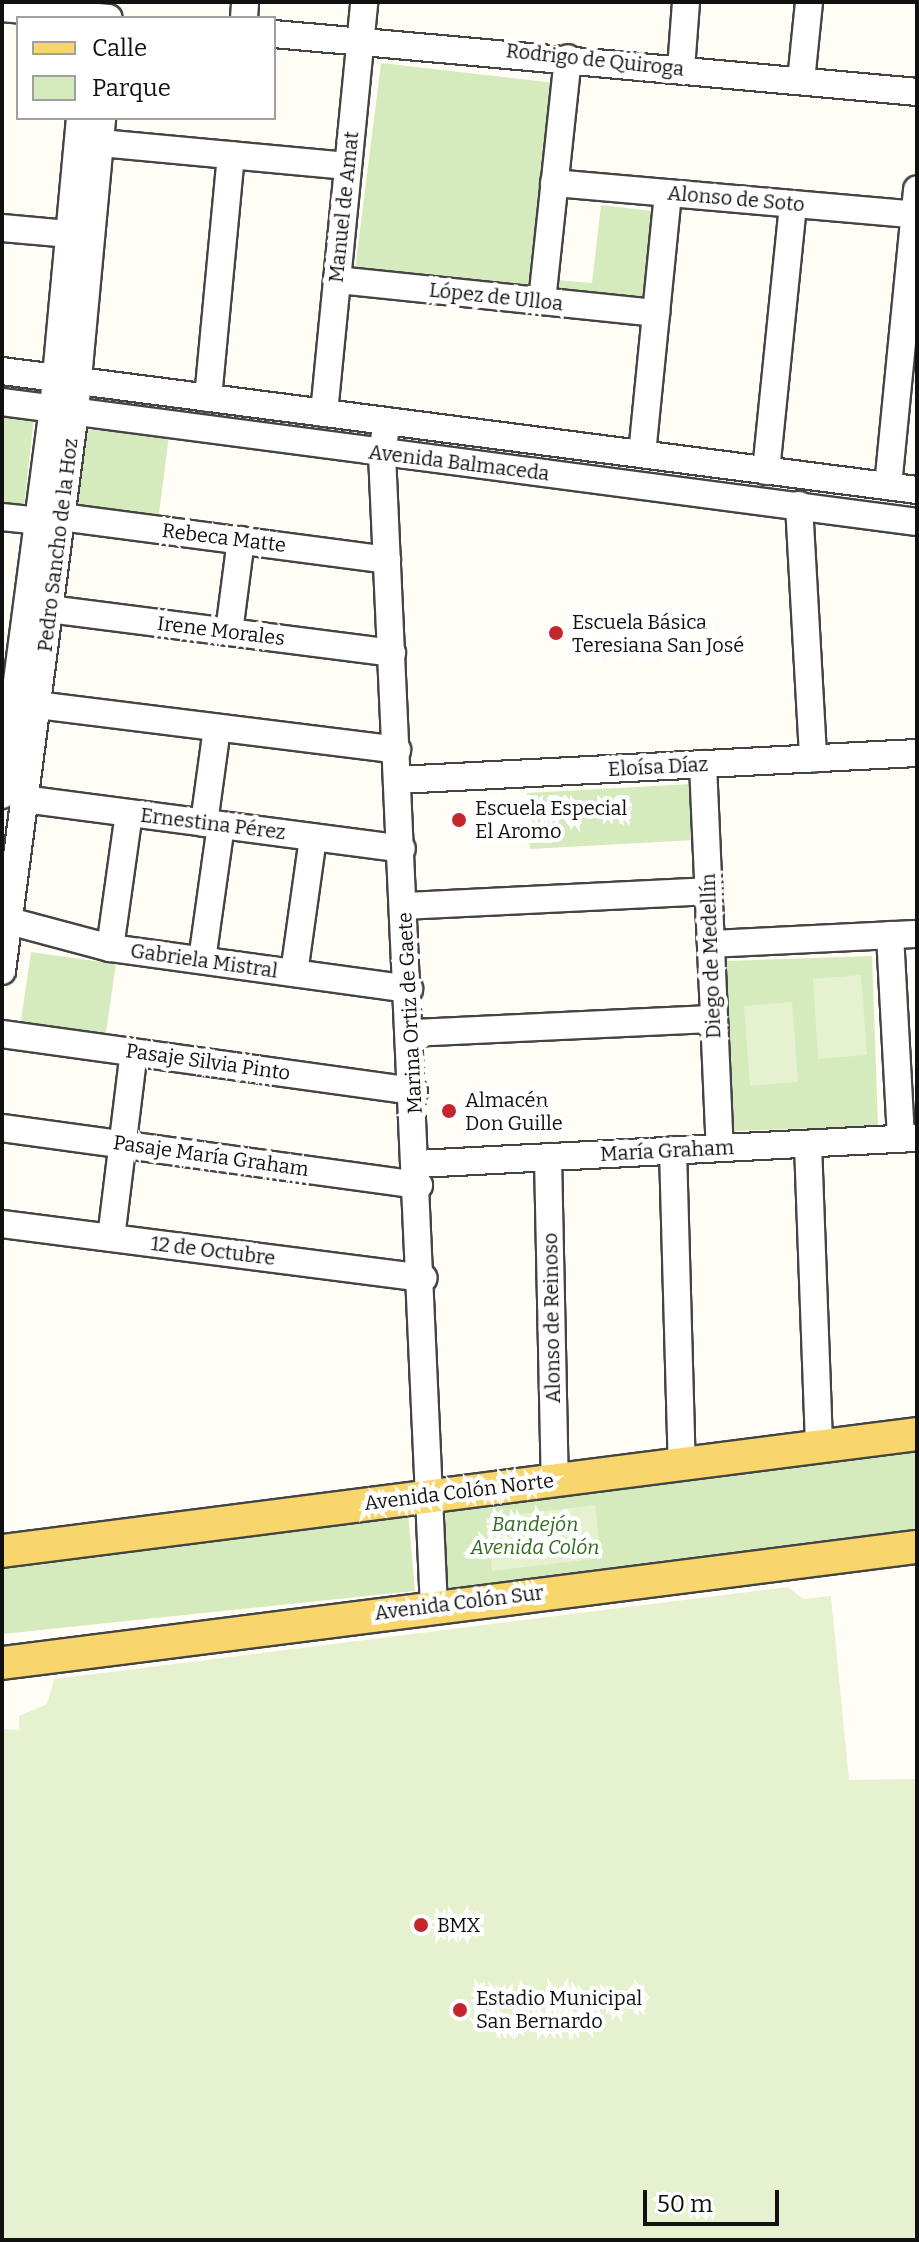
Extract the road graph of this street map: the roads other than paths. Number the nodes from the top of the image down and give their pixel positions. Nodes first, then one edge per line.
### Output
1 (112, 2) edge
2 (364, 2) edge
3 (686, 2) edge
4 (809, 2) edge
5 (2, 8) edge
6 (98, 14) edge
7 (276, 34) edge
8 (361, 36) junction
9 (568, 58) junction
10 (681, 69) junction
11 (801, 81) junction
12 (917, 92) edge
13 (80, 120) edge
14 (101, 130) edge
15 (231, 155) junction
16 (348, 166) junction
17 (554, 183) junction
18 (917, 189) edge
19 (668, 193) junction
20 (793, 204) junction
21 (916, 215) edge
22 (2, 228) edge
23 (69, 234) junction
24 (337, 280) junction
25 (542, 301) junction
26 (656, 313) junction
27 (909, 352) edge
28 (2, 371) edge
29 (67, 379) junction
30 (208, 398) junction
31 (2, 402) edge
32 (64, 410) junction
33 (324, 413) junction
34 (387, 421) junction
35 (382, 454) junction
36 (642, 454) junction
37 (766, 471) junction
38 (888, 486) junction
39 (917, 490) edge
40 (799, 505) junction
41 (2, 517) edge
42 (49, 519) junction
43 (917, 522) edge
44 (241, 540) junction
45 (387, 560) junction
46 (49, 609) junction
47 (13, 620) edge
48 (229, 632) junction
49 (392, 653) junction
50 (37, 705) junction
51 (7, 718) edge
52 (217, 728) junction
53 (397, 750) junction
54 (917, 753) edge
55 (813, 759) junction
56 (703, 764) junction
57 (398, 780) junction
58 (13, 797) edge
59 (129, 813) junction
60 (213, 824) junction
61 (313, 837) junction
62 (402, 849) junction
63 (709, 891) junction
64 (405, 906) junction
65 (5, 920) edge
66 (917, 934) edge
67 (890, 935) junction
68 (711, 944) junction
69 (110, 948) junction
70 (202, 960) junction
71 (2, 971) edge
72 (294, 973) junction
73 (409, 989) junction
74 (906, 1005) edge
75 (714, 1019) junction
76 (412, 1033) junction
77 (2, 1034) edge
78 (134, 1052) junction
79 (414, 1091) junction
80 (2, 1128) edge
81 (909, 1138) edge
82 (123, 1144) junction
83 (808, 1144) junction
84 (720, 1148) junction
85 (673, 1150) junction
86 (548, 1157) junction
87 (418, 1174) junction
88 (2, 1224) edge
89 (111, 1238) junction
90 (424, 1278) junction
91 (917, 1434) edge
92 (819, 1446) junction
93 (682, 1464) junction
94 (555, 1479) junction
95 (428, 1496) junction
96 (917, 1547) edge
97 (2, 1551) edge
98 (434, 1606) junction
99 (2, 1663) edge

1 - 6 street
2 - 8 street, Manuel de Amat
3 - 10 street
4 - 11 street
5 - 6 street
7 - 8 street, Rodrigo de Quiroga
8 - 9 street, Rodrigo de Quiroga
8 - 16 street, Manuel de Amat
9 - 10 street, Rodrigo de Quiroga
9 - 17 street
10 - 11 street, Rodrigo de Quiroga
11 - 12 street, Rodrigo de Quiroga
13 - 23 street, Pedro Sancho de la Hoz
14 - 15 street
14 - 29 street, Pedro Sancho de la Hoz
15 - 16 street
15 - 30 street
16 - 24 street, Manuel de Amat
17 - 19 street, Alonso de Soto
17 - 25 street
18 - 21 street
19 - 20 street, Alonso de Soto
19 - 26 street
20 - 21 street, Alonso de Soto
20 - 37 street
21 - 27 street
22 - 23 street
23 - 29 street, Pedro Sancho de la Hoz
24 - 25 street, López de Ulloa
24 - 33 street, Manuel de Amat
25 - 26 street, López de Ulloa
26 - 36 street
27 - 38 street
28 - 29 street, Avenida Balmaceda
29 - 30 street, Avenida Balmaceda
29 - 32 street, Pedro Sancho de la Hoz
30 - 33 street, Avenida Balmaceda
31 - 32 street, Avenida Balmaceda
32 - 35 street, Avenida Balmaceda
32 - 42 street, Pedro Sancho de la Hoz
33 - 34 street, Avenida Balmaceda
34 - 35 street, Marina Ortiz de Gaete
34 - 36 street, Avenida Balmaceda
35 - 40 street, Avenida Balmaceda
35 - 45 street, Marina Ortiz de Gaete
36 - 37 street, Avenida Balmaceda
37 - 38 street, Avenida Balmaceda
38 - 39 street, Avenida Balmaceda
40 - 43 street, Avenida Balmaceda
40 - 55 street
41 - 42 street, Rebeca Matte
42 - 44 street, Rebeca Matte
42 - 46 street, Pedro Sancho de la Hoz
42 - 47 street, Pedro Sancho de la Hoz
44 - 45 street, Rebeca Matte
44 - 48 street
45 - 49 street, Marina Ortiz de Gaete
46 - 48 street, Irene Morales
46 - 50 street, Pedro Sancho de la Hoz
47 - 51 street, Pedro Sancho de la Hoz
48 - 49 street, Irene Morales
49 - 53 street, Marina Ortiz de Gaete
50 - 52 street
50 - 58 street, Pedro Sancho de la Hoz
51 - 58 street, Pedro Sancho de la Hoz
52 - 53 street
52 - 60 street
53 - 57 street, Marina Ortiz de Gaete
54 - 55 street, Eloísa Díaz
55 - 56 street, Eloísa Díaz
56 - 57 street, Eloísa Díaz
56 - 63 street, Diego de Medellín
57 - 62 street, Marina Ortiz de Gaete
58 - 59 street, Ernestina Pérez
58 - 65 street, Pedro Sancho de la Hoz
59 - 60 street, Ernestina Pérez
59 - 69 street
60 - 61 street, Ernestina Pérez
60 - 70 street
61 - 62 street, Ernestina Pérez
61 - 72 street
62 - 64 street, Marina Ortiz de Gaete
63 - 64 street
63 - 68 street, Diego de Medellín
64 - 73 street, Marina Ortiz de Gaete
65 - 69 street, Gabriela Mistral
65 - 71 street, Pedro Sancho de la Hoz
66 - 67 street
67 - 68 street
67 - 74 street
68 - 75 street, Diego de Medellín
69 - 70 street, Gabriela Mistral
70 - 72 street, Gabriela Mistral
72 - 73 street, Gabriela Mistral
73 - 76 street, Marina Ortiz de Gaete
74 - 81 street
75 - 76 street
75 - 84 street, Diego de Medellín
76 - 79 street, Marina Ortiz de Gaete
77 - 78 street, Pasaje Silvia Pinto
78 - 79 street, Pasaje Silvia Pinto
78 - 82 street
79 - 87 street, Marina Ortiz de Gaete
80 - 82 street, Pasaje María Graham
81 - 83 street, María Graham
82 - 87 street, Pasaje María Graham
82 - 89 street
83 - 84 street, María Graham
83 - 92 street
84 - 85 street, María Graham
85 - 86 street, María Graham
85 - 93 street
86 - 87 street, María Graham
86 - 94 street, Alonso de Reinoso
87 - 90 street, Marina Ortiz de Gaete
88 - 89 street, 12 de Octubre
89 - 90 street, 12 de Octubre
90 - 95 street, Marina Ortiz de Gaete
91 - 92 main road, Avenida Colón Norte
92 - 93 main road, Avenida Colón Norte
93 - 94 main road, Avenida Colón Norte
94 - 95 main road, Avenida Colón Norte
95 - 97 main road, Avenida Colón Norte
95 - 98 street, Marina Ortiz de Gaete
96 - 98 main road, Avenida Colón Sur
98 - 99 main road, Avenida Colón Sur

